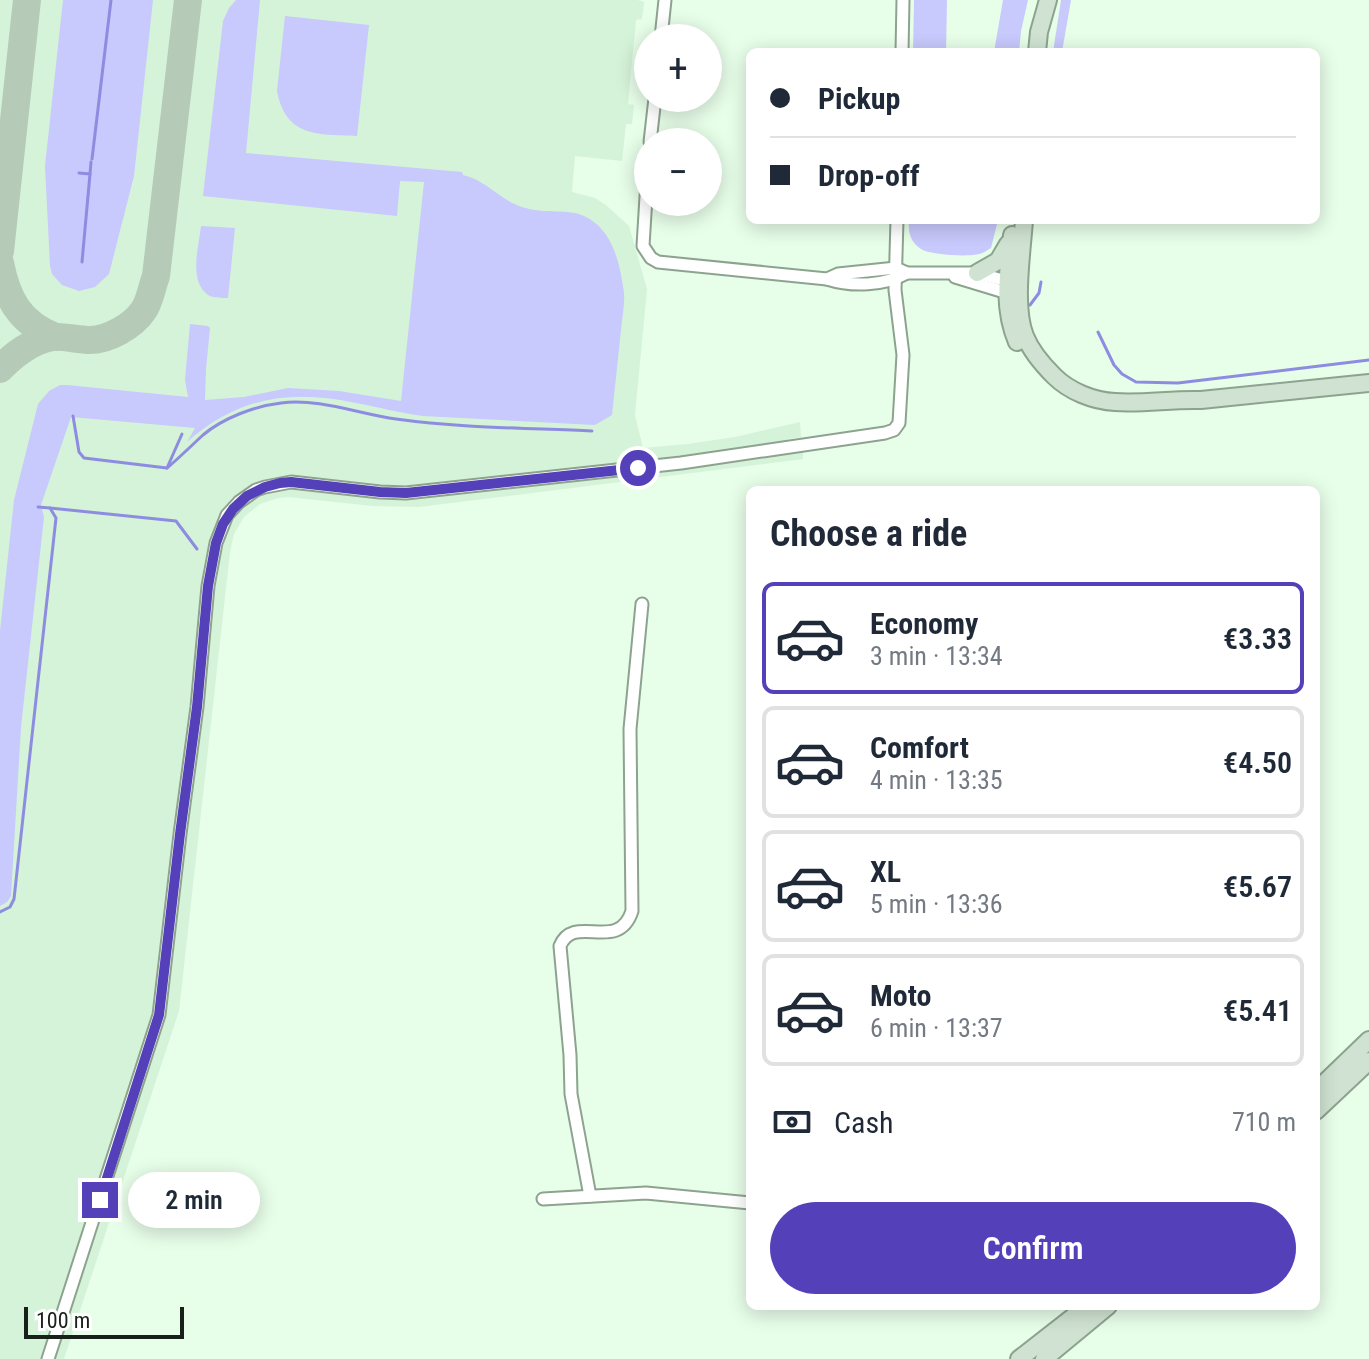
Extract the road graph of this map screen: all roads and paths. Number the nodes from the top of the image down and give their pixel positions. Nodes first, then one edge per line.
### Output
1 (665, 0) edge
2 (903, 0) edge
3 (1048, 0) edge
4 (662, 24) edge
5 (902, 48) edge
6 (1037, 48) edge
7 (645, 216) edge
8 (897, 224) edge
9 (1023, 224) edge
10 (1013, 228) edge
11 (899, 273) junction
12 (977, 273) junction
13 (939, 274) junction
14 (1013, 288) junction
15 (1369, 383) edge
16 (642, 604) dead end
17 (1369, 1040) edge
18 (1369, 1061) edge
19 (1320, 1087) edge
20 (1320, 1107) edge
21 (590, 1196) junction
22 (543, 1199) dead end
23 (746, 1203) edge
24 (1082, 1310) edge
25 (1103, 1310) edge
26 (48, 1359) edge
27 (1019, 1359) edge
28 (1044, 1359) edge

1 - 4 street
2 - 5 street
3 - 6 street
7 - 11 street
8 - 11 street
9 - 14 street
10 - 12 street
10 - 14 street
11 - 13 street
11 - 26 street
12 - 13 street
12 - 14 street
13 - 14 street
14 - 15 street
16 - 21 street
17 - 19 street
18 - 20 street
21 - 22 street
21 - 23 street
24 - 27 street
25 - 28 street

